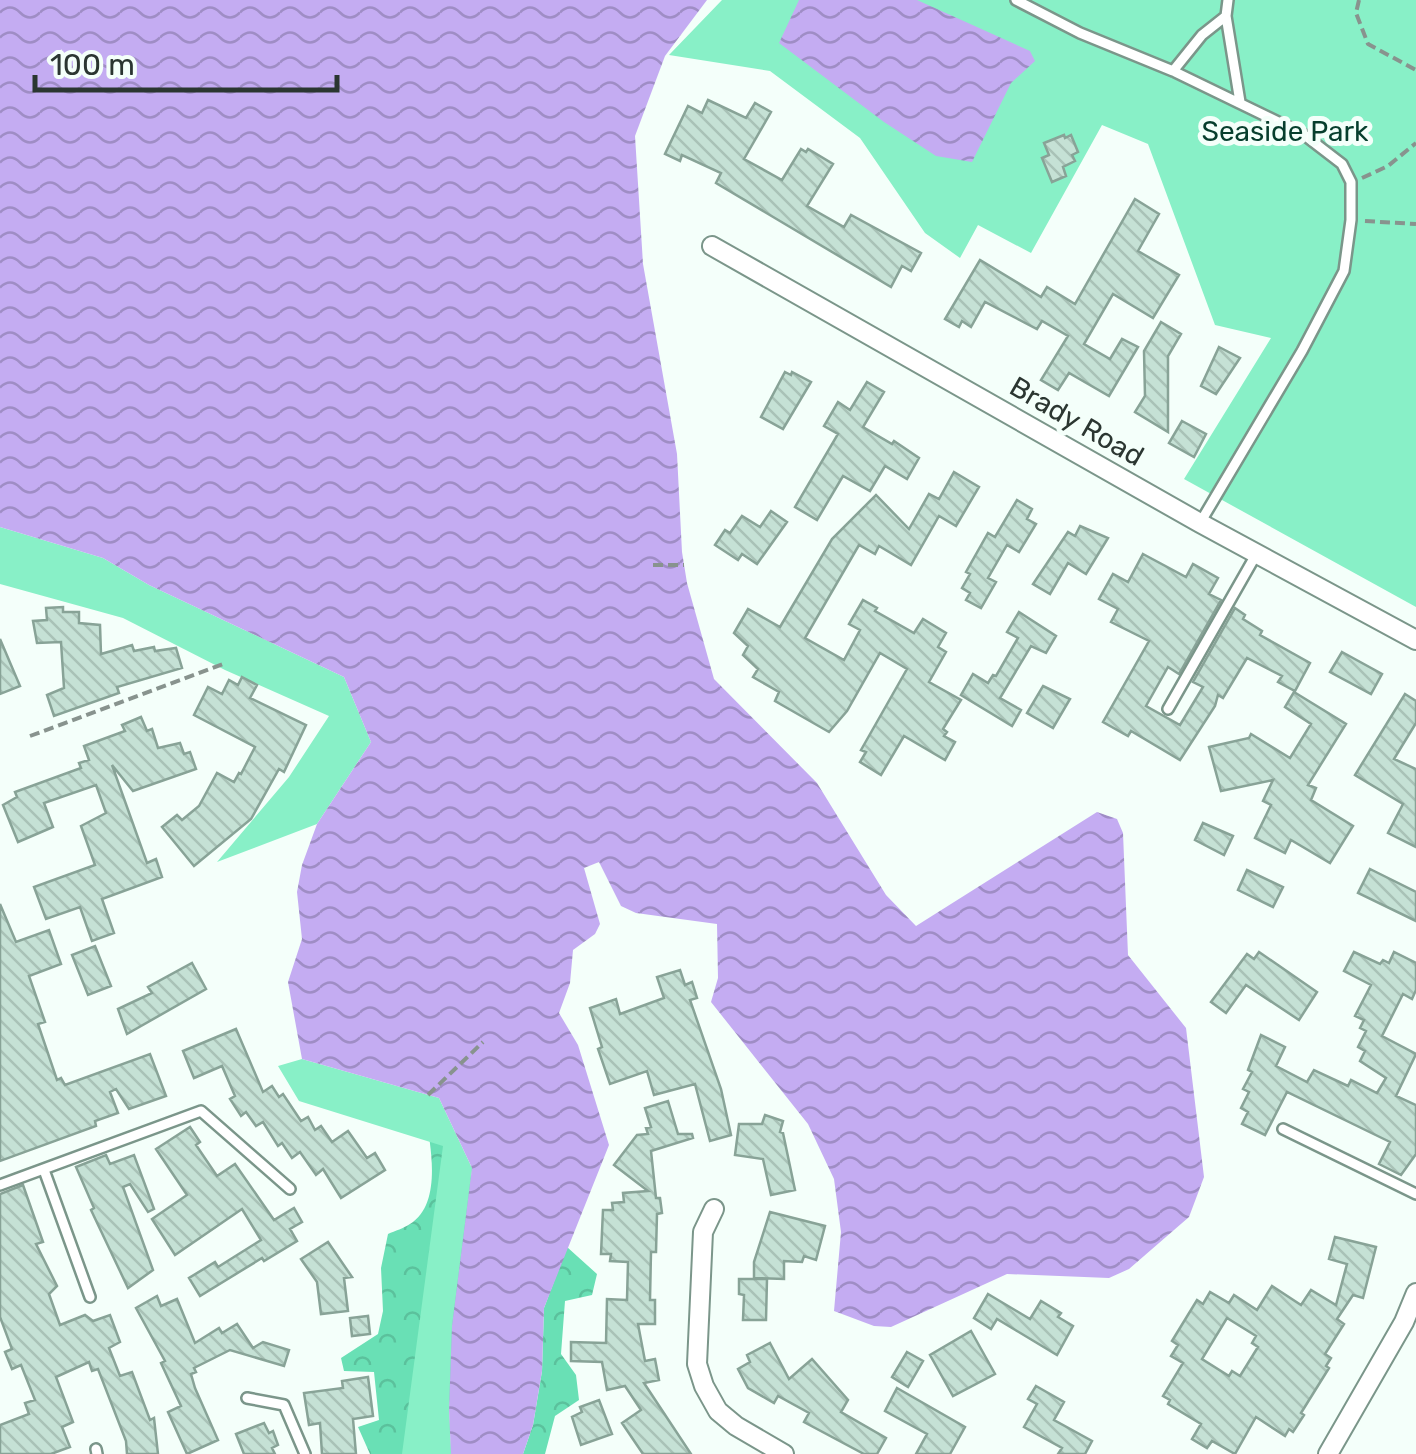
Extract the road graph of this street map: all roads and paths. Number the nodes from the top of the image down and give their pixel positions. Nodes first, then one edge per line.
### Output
1 (1016, 0) edge
2 (1228, 0) edge
3 (1359, 0) edge
4 (1226, 16) junction
5 (1416, 70) edge
6 (1173, 71) junction
7 (1240, 102) junction
8 (1416, 143) edge
9 (1351, 182) junction
10 (1350, 220) junction
11 (1416, 224) edge
12 (712, 246) dead end
13 (1200, 522) junction
14 (1257, 553) junction
15 (653, 565) dead end
16 (684, 565) dead end
17 (1416, 640) edge
18 (226, 663) dead end
19 (1168, 710) dead end
20 (30, 736) dead end
21 (484, 1042) dead end
22 (428, 1095) dead end
23 (1283, 1129) dead end
24 (44, 1170) junction
25 (0, 1185) edge
26 (290, 1189) dead end
27 (1416, 1194) edge
28 (714, 1209) dead end
29 (1416, 1293) edge
30 (90, 1297) dead end
31 (246, 1398) dead end
32 (304, 1454) edge
33 (784, 1454) edge
34 (1328, 1454) edge

1 - 6 lane
2 - 4 lane
3 - 5 path
4 - 6 lane
4 - 7 lane
6 - 7 lane
7 - 9 lane
8 - 9 path
9 - 10 lane
10 - 11 path
10 - 13 lane
12 - 13 street, Brady Road
13 - 14 street, Brady Road
14 - 17 street, Brady Road
14 - 19 lane
15 - 16 path
18 - 20 path
21 - 22 path
23 - 27 lane
24 - 25 lane
24 - 26 lane
24 - 30 lane
28 - 33 street
29 - 34 street
31 - 32 lane

